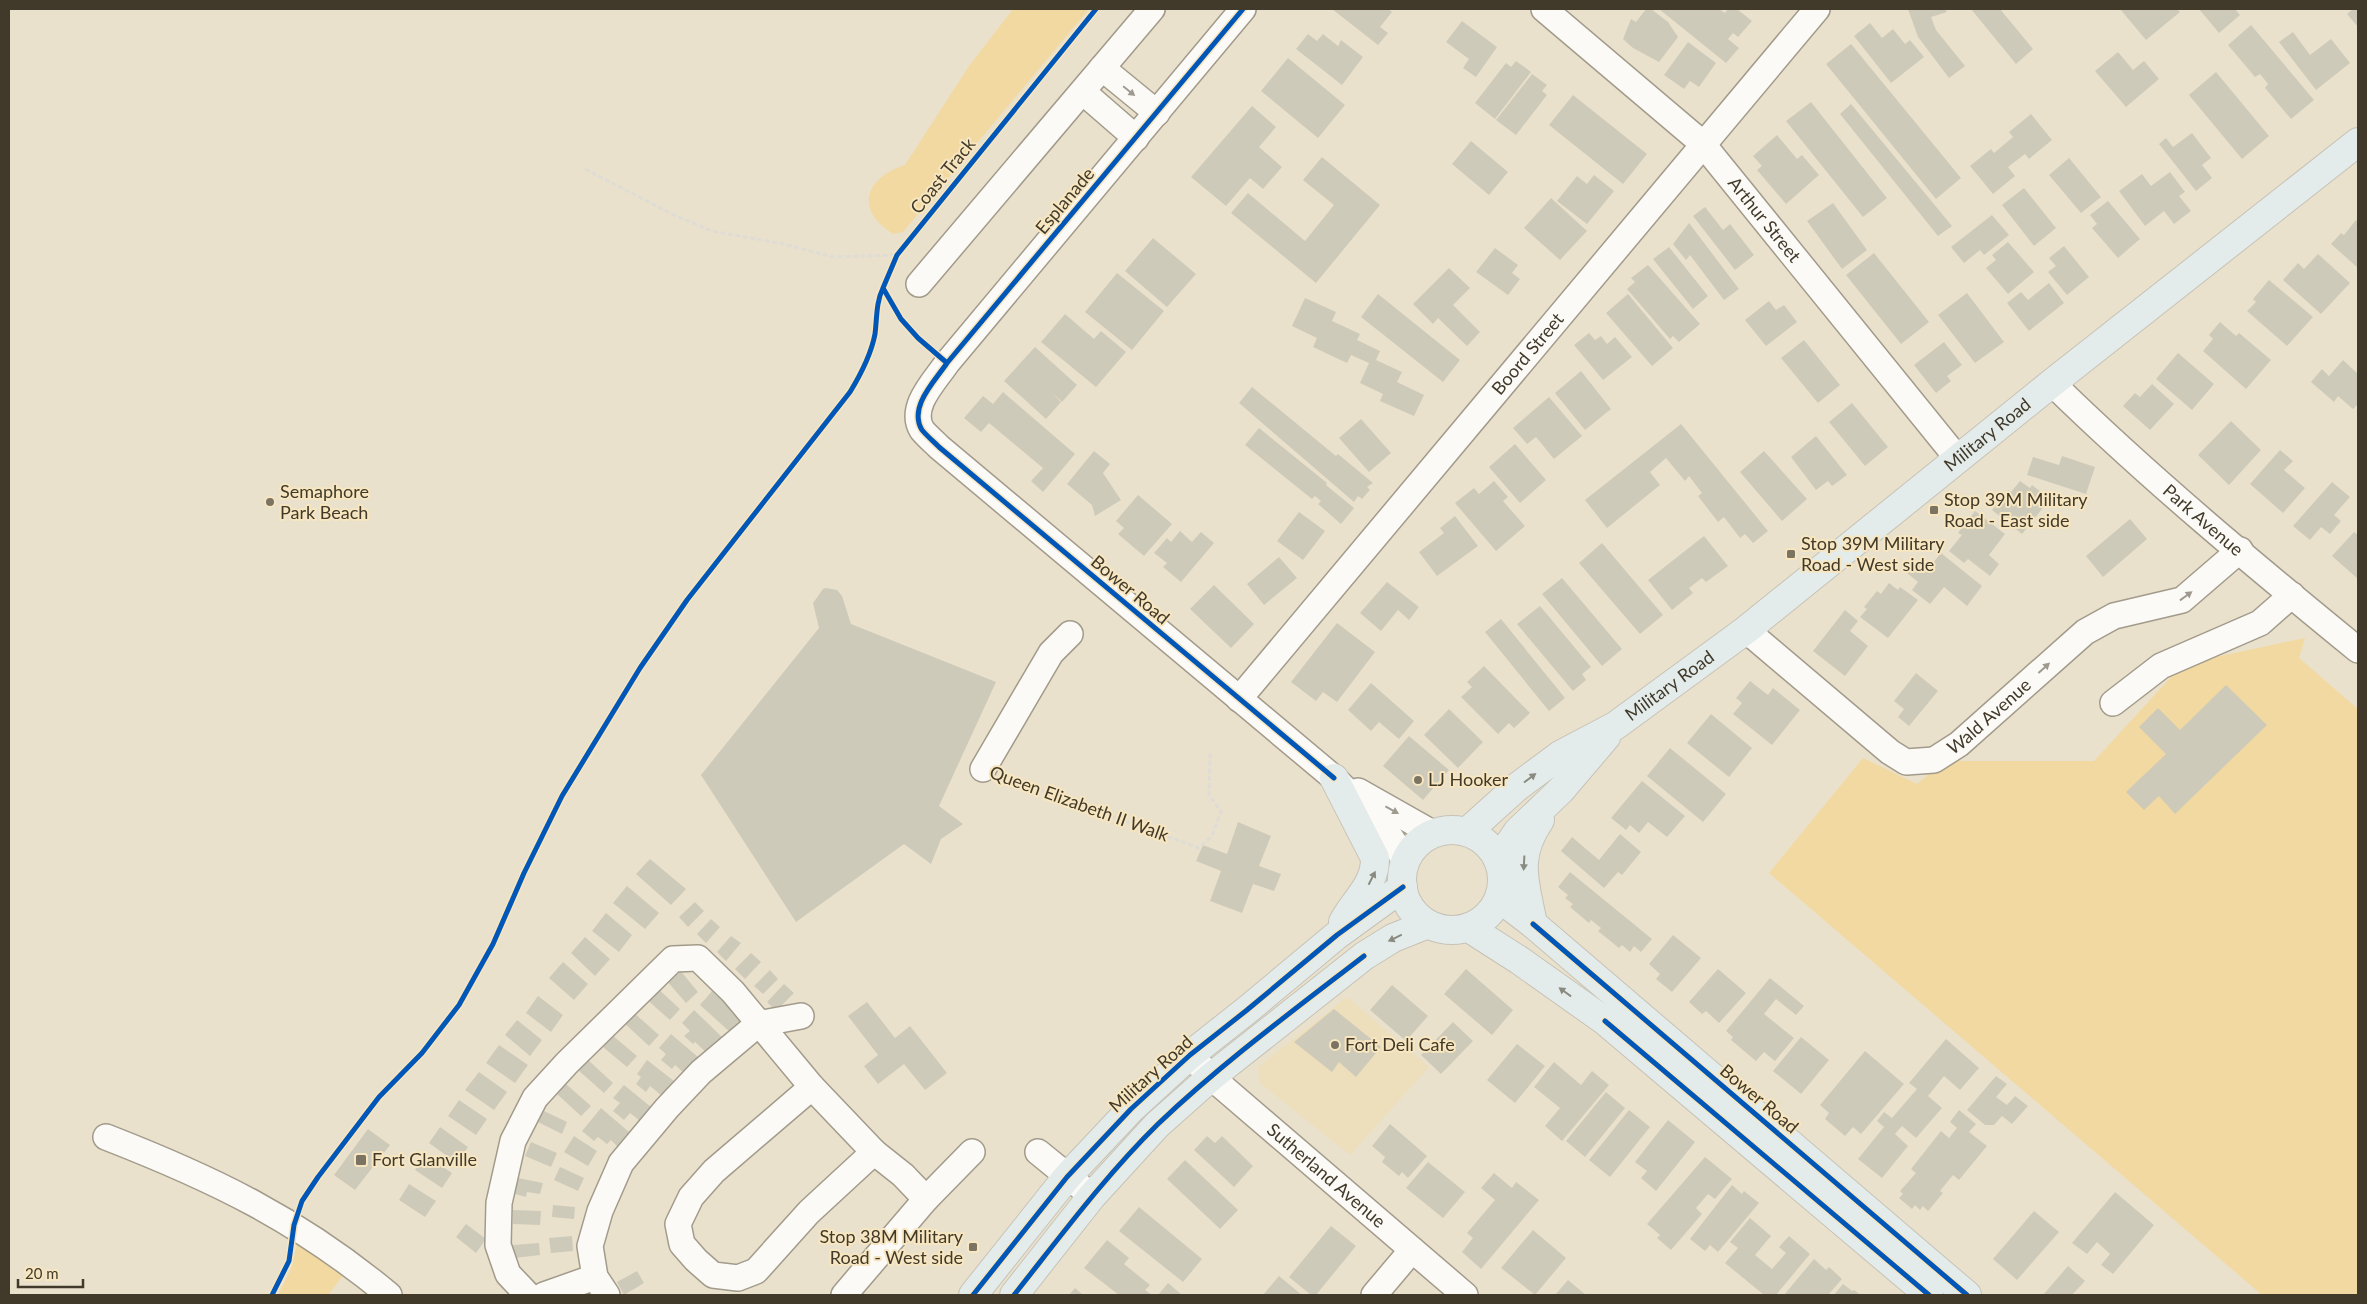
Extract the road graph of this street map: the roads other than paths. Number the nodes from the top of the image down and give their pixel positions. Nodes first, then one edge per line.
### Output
1 (1152, 9) edge
2 (1243, 9) edge
3 (1544, 9) edge
4 (1816, 9) edge
5 (1102, 68) junction
6 (1082, 92) junction
7 (1156, 113) junction
8 (1136, 138) junction
9 (1702, 143) junction
10 (2355, 151) edge
11 (919, 284) dead end
12 (2052, 383) junction
13 (917, 416) joint
14 (1958, 459) junction
15 (2240, 550) junction
16 (2292, 595) junction
17 (1746, 630) junction
18 (1070, 634) dead end
19 (2358, 650) edge
20 (1239, 699) junction
21 (2113, 703) dead end
22 (1615, 726) junction
23 (983, 769) road end
24 (1334, 778) junction
25 (1561, 790) junction
26 (1467, 832) junction
27 (1434, 834) junction
28 (1498, 860) junction
29 (1404, 875) junction
30 (1499, 898) junction
31 (1428, 924) junction
32 (1533, 924) junction
33 (1469, 928) junction
34 (1337, 935) junction
35 (801, 1016) dead end
36 (758, 1024) junction
37 (1190, 1055) junction
38 (1211, 1077) junction
39 (812, 1087) junction
40 (106, 1138) dead end
41 (874, 1152) junction
42 (972, 1152) dead end
43 (1038, 1152) dead end
44 (1067, 1176) junction
45 (1092, 1196) junction
46 (926, 1199) junction
47 (1412, 1250) junction
48 (601, 1286) edge
49 (389, 1295) edge
50 (528, 1295) edge
51 (544, 1295) edge
52 (844, 1295) edge
53 (973, 1295) edge
54 (1014, 1295) edge
55 (1374, 1295) edge
56 (1465, 1295) edge
57 (1929, 1295) edge
58 (1968, 1295) edge

1 - 5 street
2 - 7 street, Esplanade
3 - 9 street, Arthur Street
4 - 9 street, Boord Street
5 - 6 street
5 -> 7 street
6 - 8 street
6 - 11 street
7 - 8 street, Esplanade
8 - 13 street, Esplanade
9 - 14 street, Arthur Street
9 - 20 street, Boord Street
10 - 12 main road, Military Road
12 - 14 main road, Military Road
12 - 15 street, Park Avenue
13 - 20 street, Bower Road
14 - 17 main road, Military Road
15 - 16 street, Park Avenue
17 -> 15 street, Wald Avenue
16 - 19 street, Park Avenue
16 - 21 street
17 - 22 main road, Military Road
18 - 23 street
20 - 24 street, Bower Road
22 - 25 main road, Military Road
26 -> 22 main road, Military Road
24 -> 27 street, Bower Road
24 - 29 street, Bower Road
34 -> 24 main road
25 - 28 main road, Military Road
25 -> 32 main road
26 - 27 main road
26 - 28 main road
27 - 29 main road
28 - 30 main road
29 - 31 main road
29 - 34 main road, Military Road
30 - 32 main road, Bower Road
30 - 33 main road
31 - 33 main road
31 -> 38 main road
32 - 58 main road, Bower Road
57 -> 33 main road
34 - 37 main road, Military Road
35 - 36 street
36 - 39 street
36 - 48 street
36 - 50 street
37 - 38 street, Sutherland Avenue
37 - 44 main road, Military Road
38 - 45 main road
38 - 47 street, Sutherland Avenue
39 - 41 street
39 - 41 street
40 - 49 street
41 - 46 street
42 - 46 street
43 - 44 street
44 - 45 street
44 - 53 main road, Military Road
45 - 54 main road
46 - 52 street
47 - 55 street
47 - 56 street, Sutherland Avenue
48 - 51 street

